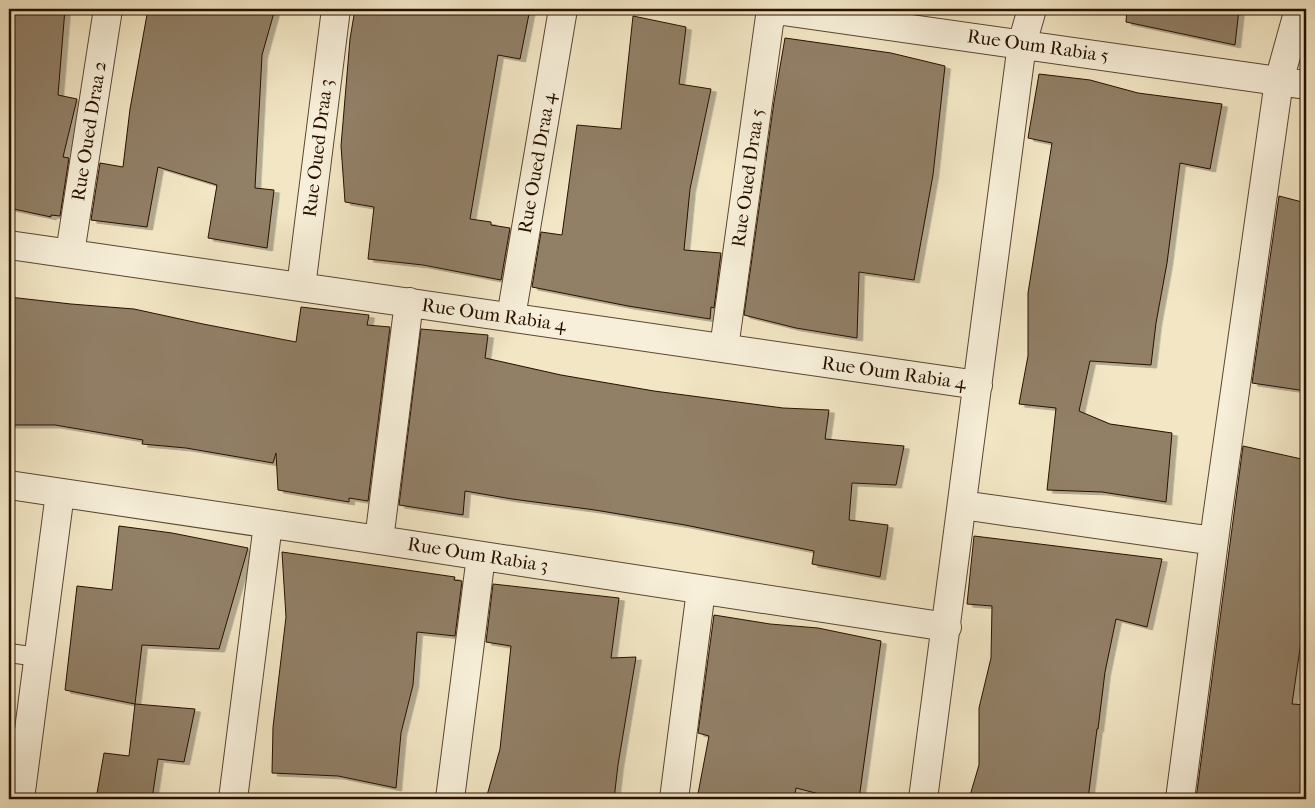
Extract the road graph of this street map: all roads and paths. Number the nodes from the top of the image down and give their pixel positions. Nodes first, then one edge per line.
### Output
1 (108, 9) edge
2 (336, 9) edge
3 (563, 9) edge
4 (770, 9) edge
5 (1032, 9) edge
6 (1299, 9) edge
7 (1022, 44) junction
8 (1279, 81) junction
9 (1306, 85) edge
10 (9, 245) edge
11 (70, 253) junction
12 (301, 287) junction
13 (409, 302) junction
14 (511, 317) junction
15 (724, 348) junction
16 (978, 385) junction
17 (9, 485) edge
18 (60, 493) junction
19 (962, 506) junction
20 (268, 524) junction
21 (379, 540) junction
22 (1214, 541) junction
23 (481, 556) junction
24 (701, 590) junction
25 (947, 627) junction
26 (9, 653) edge
27 (38, 657) junction
28 (20, 799) edge
29 (233, 799) edge
30 (450, 799) edge
31 (674, 799) edge
32 (923, 799) edge
33 (1180, 799) edge

1 - 11 street, Rue Oued Draa 2
2 - 12 street, Rue Oued Draa 3
3 - 14 street, Rue Oued Draa 4
4 - 7 street, Rue Oum Rabia 5
4 - 15 street, Rue Oued Draa 5
5 - 7 street
6 - 8 street
7 - 8 street, Rue Oum Rabia 5
7 - 16 street
8 - 9 street, Rue Oum Rabia 5
8 - 22 street
10 - 11 street, Rue Oum Rabia 4
11 - 12 street, Rue Oum Rabia 4
12 - 13 street, Rue Oum Rabia 4
13 - 14 street, Rue Oum Rabia 4
13 - 21 street
14 - 15 street, Rue Oum Rabia 4
15 - 16 street, Rue Oum Rabia 4
16 - 19 street
17 - 18 street, Rue Oum Rabia 3
18 - 20 street, Rue Oum Rabia 3
18 - 27 street
19 - 22 street
19 - 25 street
20 - 21 street, Rue Oum Rabia 3
20 - 29 street
21 - 23 street, Rue Oum Rabia 3
22 - 33 street
23 - 24 street, Rue Oum Rabia 3
23 - 30 street
24 - 25 street, Rue Oum Rabia 3
24 - 31 street
25 - 32 street
26 - 27 lane
27 - 28 street

